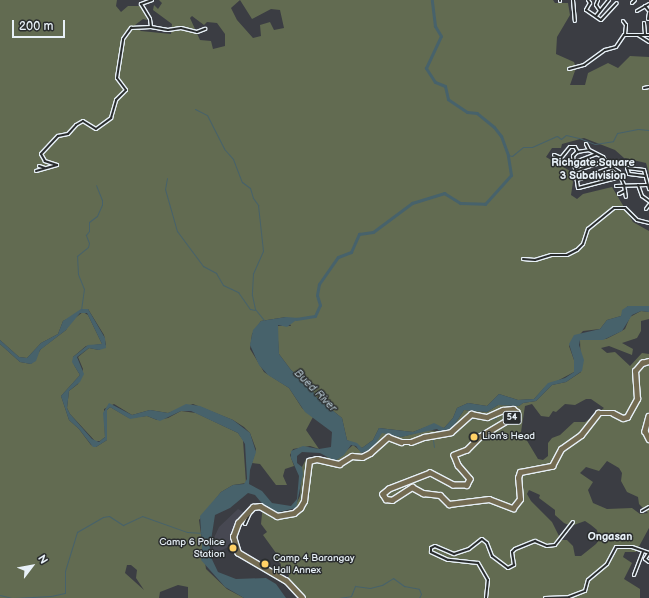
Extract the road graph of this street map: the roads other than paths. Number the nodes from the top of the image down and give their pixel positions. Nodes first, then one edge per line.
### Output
1 (152, 0) edge
2 (573, 0) edge
3 (588, 0) edge
4 (598, 0) edge
5 (609, 0) edge
6 (635, 0) edge
7 (617, 3) dead end
8 (632, 3) dead end
9 (649, 4) edge
10 (645, 6) junction
11 (600, 11) junction
12 (637, 11) dead end
13 (649, 12) edge
14 (596, 16) junction
15 (648, 18) dead end
16 (575, 21) dead end
17 (623, 21) dead end
18 (644, 23) dead end
19 (151, 27) junction
20 (205, 29) dead end
21 (625, 35) junction
22 (638, 35) junction
23 (644, 35) junction
24 (649, 35) edge
25 (643, 39) junction
26 (649, 42) edge
27 (569, 69) dead end
28 (649, 87) edge
29 (644, 88) dead end
30 (576, 144) dead end
31 (586, 144) dead end
32 (575, 147) junction
33 (589, 150) junction
34 (578, 152) junction
35 (596, 154) junction
36 (554, 155) dead end
37 (605, 161) junction
38 (573, 163) junction
39 (38, 166) dead end
40 (613, 167) junction
41 (45, 168) junction
42 (36, 171) dead end
43 (575, 171) junction
44 (646, 176) junction
45 (620, 177) junction
46 (577, 180) junction
47 (624, 185) junction
48 (638, 185) junction
49 (647, 185) junction
50 (616, 186) dead end
51 (649, 189) edge
52 (625, 191) junction
53 (619, 194) dead end
54 (626, 197) dead end
55 (649, 201) edge
56 (649, 205) edge
57 (646, 209) dead end
58 (649, 223) edge
59 (523, 259) dead end
60 (649, 361) edge
61 (649, 416) edge
62 (649, 438) edge
63 (254, 507) junction
64 (649, 507) edge
65 (642, 511) dead end
66 (573, 522) dead end
67 (245, 524) dead end
68 (642, 552) junction
69 (649, 553) edge
70 (649, 562) edge
71 (634, 574) dead end
72 (302, 598) edge
73 (486, 598) edge
74 (544, 598) edge

1 - 19 street
2 - 16 street
3 - 14 street
4 - 11 street
5 - 11 street
6 - 8 street
7 - 14 street
9 - 10 street
10 - 12 street
10 - 13 street
11 - 14 street
13 - 15 street
17 - 21 street
18 - 23 street
19 - 20 street
19 - 41 street
21 - 22 street
21 - 27 street
22 - 23 street
22 - 25 street
23 - 24 street
23 - 25 street
25 - 26 street
28 - 29 street
30 - 32 street
31 - 33 street
32 - 34 street
32 - 36 street
33 - 34 street
33 - 35 street
34 - 38 street
35 - 37 street
35 - 38 street
37 - 40 street
37 - 43 street
38 - 43 street
39 - 41 street
40 - 45 street
40 - 46 street
41 - 42 street
43 - 46 street
44 - 44 street
44 - 49 street
45 - 46 street
45 - 47 street
47 - 48 street
47 - 50 street
47 - 52 street
48 - 49 street
48 - 55 street
49 - 51 street
52 - 53 street
52 - 54 street
56 - 57 street
58 - 59 street
60 - 63 highway, 54
61 - 62 highway
63 - 67 street
63 - 72 highway
64 - 65 street
66 - 73 street
68 - 69 street
68 - 71 street
68 - 74 street
69 - 70 street

